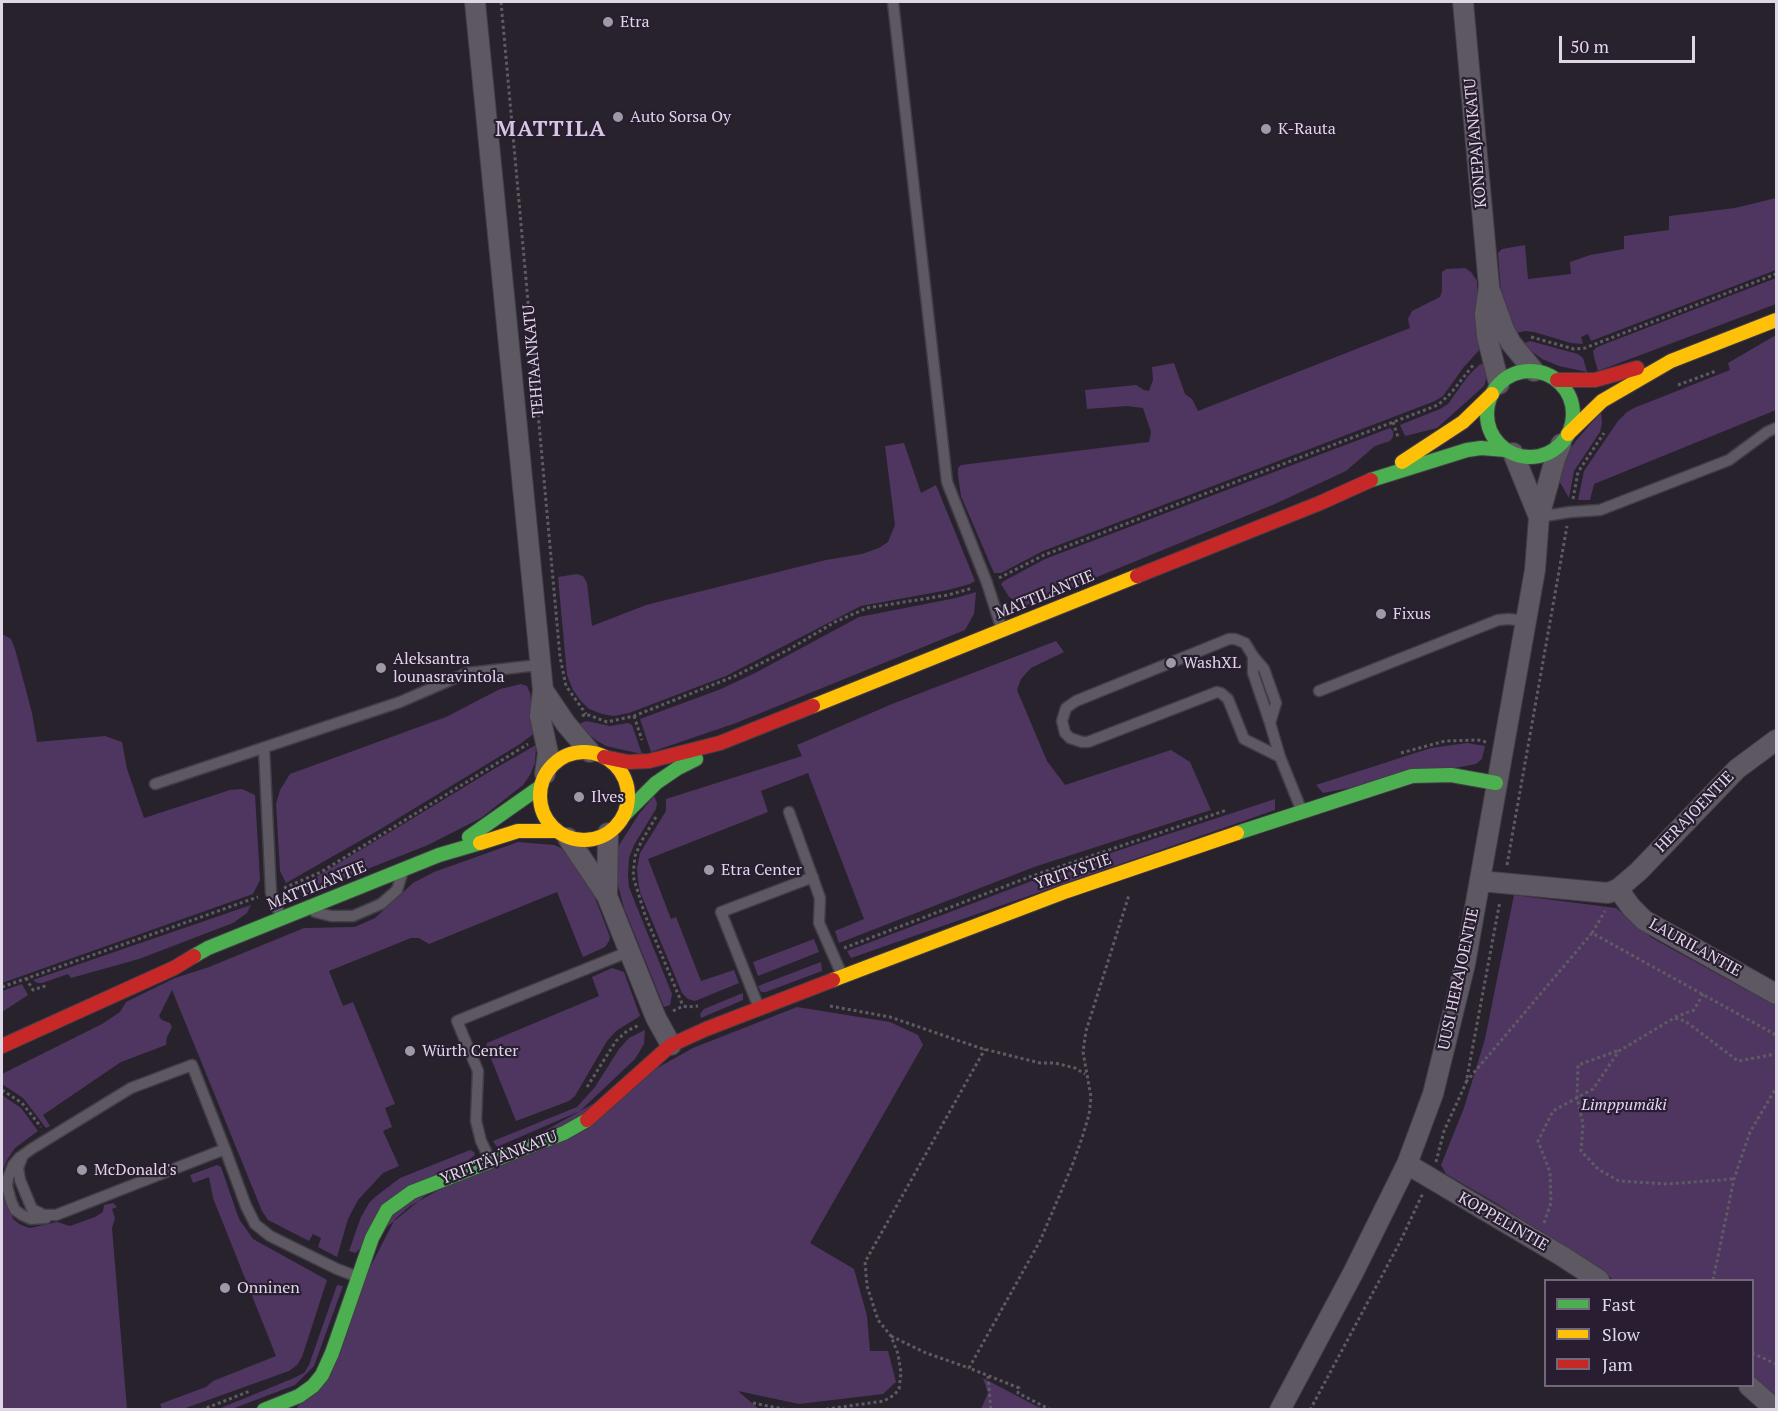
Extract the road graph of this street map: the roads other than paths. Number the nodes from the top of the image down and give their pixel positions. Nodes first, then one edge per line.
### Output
1 (475, 2) edge
2 (893, 2) edge
3 (1463, 2) edge
4 (1488, 285) junction
5 (1776, 320) edge
6 (1671, 361) junction
7 (1534, 371) junction
8 (1557, 380) junction
9 (1496, 389) junction
10 (1776, 428) edge
11 (1565, 439) junction
12 (1509, 452) junction
13 (1381, 476) junction
14 (1539, 517) junction
15 (1526, 621) junction
16 (1002, 630) junction
17 (1253, 656) junction
18 (539, 665) junction
19 (543, 690) junction
20 (1319, 691) dead end
21 (1270, 723) junction
22 (1776, 740) edge
23 (720, 743) junction
24 (264, 748) junction
25 (597, 755) junction
26 (1280, 757) junction
27 (543, 781) junction
28 (1496, 783) junction
29 (155, 784) dead end
30 (789, 812) dead end
31 (1302, 812) junction
32 (624, 815) junction
33 (608, 833) junction
34 (562, 834) junction
35 (439, 855) junction
36 (404, 869) junction
37 (813, 877) junction
38 (1480, 881) junction
39 (1613, 891) junction
40 (607, 896) junction
41 (303, 909) junction
42 (281, 917) junction
43 (208, 948) junction
44 (628, 952) junction
45 (136, 970) dead end
46 (842, 976) junction
47 (1776, 994) edge
48 (759, 1008) junction
49 (671, 1045) junction
50 (2, 1046) edge
51 (225, 1149) junction
52 (22, 1155) junction
53 (491, 1162) junction
54 (1407, 1164) junction
55 (56, 1215) junction
56 (358, 1277) junction
57 (1596, 1279) edge
58 (1750, 1387) edge
59 (264, 1410) edge
60 (1280, 1410) edge
61 (1776, 1410) edge

1 - 18 street, TEHTAANKATU
2 - 16 lane
3 - 4 street, KONEPAJANKATU
4 - 7 street, KONEPAJANKATU
4 - 9 street, KONEPAJANKATU
5 - 6 street
6 - 8 street
6 - 11 street
7 - 8 street
7 - 9 street
8 - 11 street
9 - 12 street
9 - 13 street, MATTILANTIE
10 - 14 lane
11 - 12 street
11 - 14 street, UUSI HERAJOENTIE
12 - 13 street, MATTILANTIE
12 - 14 street, UUSI HERAJOENTIE
13 - 16 street, MATTILANTIE
14 - 15 street, UUSI HERAJOENTIE
15 - 20 lane
15 - 28 street, UUSI HERAJOENTIE
16 - 23 street, MATTILANTIE
17 - 21 lane
17 - 21 lane
17 - 26 lane
18 - 19 street, TEHTAANKATU
18 - 24 lane
19 - 25 street, TEHTAANKATU
19 - 27 street, TEHTAANKATU
21 - 26 lane
22 - 39 street, HERAJOENTIE
23 - 25 street, MATTILANTIE
23 - 32 street, MATTILANTIE
24 - 29 lane
24 - 42 lane
25 - 27 street
25 - 32 street
26 - 31 lane
27 - 34 street
27 - 35 street, MATTILANTIE
28 - 31 street, YRITYSTIE
28 - 38 street, UUSI HERAJOENTIE
30 - 37 lane
31 - 46 street, YRITYSTIE
32 - 33 street
33 - 34 street
33 - 40 street
34 - 35 street, MATTILANTIE
34 - 40 street
35 - 36 street, MATTILANTIE
36 - 41 street, MATTILANTIE
36 - 41 lane
37 - 46 lane
37 - 48 lane
38 - 39 street
38 - 54 street, UUSI HERAJOENTIE
39 - 47 street, LAURILANTIE
40 - 44 street
41 - 42 street, MATTILANTIE
42 - 43 street, MATTILANTIE
43 - 45 street, MATTILANTIE
43 - 50 street, MATTILANTIE
44 - 49 street
44 - 53 lane
46 - 48 street, YRITYSTIE
48 - 49 street, YRITYSTIE
49 - 53 street, YRITTÄJÄNKATU
51 - 52 lane
51 - 55 lane
51 - 56 lane
52 - 55 lane
52 - 55 lane
53 - 56 street, YRITTÄJÄNKATU
54 - 57 street, KOPPELINTIE
54 - 60 street, UUSI HERAJOENTIE
56 - 59 street, YRITTÄJÄNKATU
58 - 61 street

